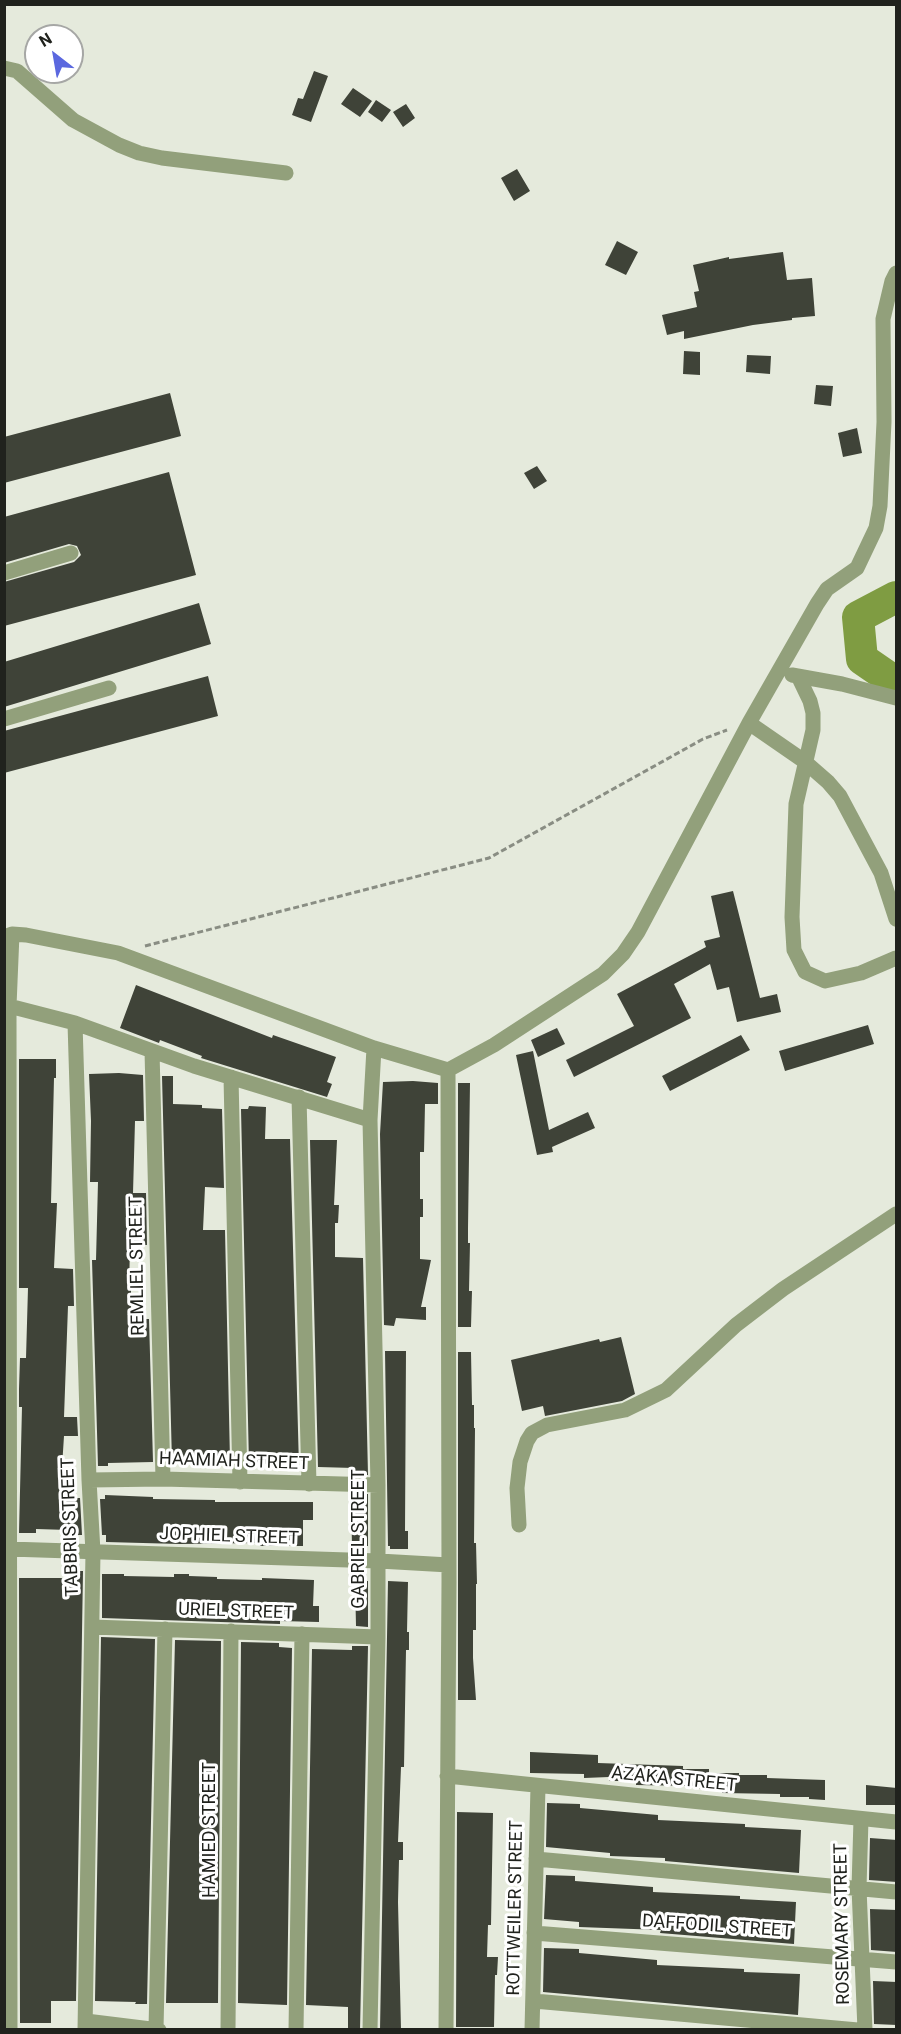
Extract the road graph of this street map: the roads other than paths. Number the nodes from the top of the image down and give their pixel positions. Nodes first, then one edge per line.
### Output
1 (4, 68) edge
2 (286, 173) dead end
3 (897, 273) edge
4 (71, 553) dead end
5 (4, 573) edge
6 (777, 674) junction
7 (798, 676) junction
8 (109, 688) dead end
9 (897, 698) edge
10 (4, 718) edge
11 (749, 723) junction
12 (804, 761) junction
13 (897, 919) edge
14 (8, 935) edge
15 (897, 958) edge
16 (9, 1006) junction
17 (75, 1023) junction
18 (374, 1048) junction
19 (152, 1051) junction
20 (448, 1070) junction
21 (231, 1077) junction
22 (299, 1097) junction
23 (370, 1120) junction
24 (897, 1214) edge
25 (6, 1276) edge
26 (6, 1336) edge
27 (163, 1479) junction
28 (89, 1480) junction
29 (240, 1482) junction
30 (309, 1484) junction
31 (378, 1485) junction
32 (519, 1525) dead end
33 (9, 1549) junction
34 (93, 1552) junction
35 (379, 1561) junction
36 (449, 1565) junction
37 (92, 1627) junction
38 (165, 1629) junction
39 (231, 1631) junction
40 (302, 1634) junction
41 (378, 1637) junction
42 (447, 1776) junction
43 (538, 1786) junction
44 (861, 1819) junction
45 (897, 1822) edge
46 (536, 1859) junction
47 (859, 1888) junction
48 (897, 1892) edge
49 (534, 1933) junction
50 (862, 1958) junction
51 (897, 1962) edge
52 (534, 2001) junction
53 (86, 2025) edge
54 (158, 2029) edge
55 (10, 2030) edge
56 (228, 2030) edge
57 (296, 2030) edge
58 (370, 2030) edge
59 (446, 2030) edge
60 (532, 2030) edge
61 (858, 2030) edge
62 (865, 2030) edge

1 - 2 street
3 - 6 street
4 - 5 street
6 - 7 street
6 - 11 street
7 - 9 street
7 - 12 street
8 - 10 street
11 - 12 street
11 - 20 street
12 - 13 street
12 - 15 street
14 - 16 street
14 - 18 street
16 - 17 street
16 - 25 street
17 - 19 street
17 - 28 street, TABBRIS STREET
18 - 20 street
18 - 23 street, GABRIEL STREET
19 - 21 street
19 - 27 street, REMLIEL STREET
20 - 36 street
21 - 22 street
21 - 29 street
22 - 23 street
22 - 30 street
23 - 31 street, GABRIEL STREET
24 - 32 street
25 - 26 street
26 - 33 street
27 - 28 street, HAAMIAH STREET
27 - 29 street, HAAMIAH STREET
28 - 34 street, TABBRIS STREET
29 - 30 street, HAAMIAH STREET
30 - 31 street, HAAMIAH STREET
31 - 35 street, GABRIEL STREET
33 - 34 street, JOPHIEL STREET
33 - 55 street
34 - 35 street, JOPHIEL STREET
34 - 37 street, TABBRIS STREET
35 - 36 street, JOPHIEL STREET
35 - 41 street, GABRIEL STREET
36 - 42 street
37 - 38 street, URIEL STREET
37 - 53 street, TABBRIS STREET
38 - 39 street, URIEL STREET
38 - 54 street
39 - 40 street, URIEL STREET
39 - 56 street, HAMIED STREET
40 - 41 street, URIEL STREET
40 - 57 street
41 - 58 street, GABRIEL STREET
42 - 43 street, AZAKA STREET
42 - 59 street
43 - 44 street, AZAKA STREET
43 - 46 street, ROTTWEILER STREET
44 - 45 street, AZAKA STREET
44 - 47 street, ROSEMARY STREET
46 - 47 street
46 - 49 street, ROTTWEILER STREET
47 - 48 street
47 - 50 street, ROSEMARY STREET
49 - 50 street, DAFFODIL STREET
49 - 52 street, ROTTWEILER STREET
50 - 51 street, DAFFODIL STREET
50 - 62 street, ROSEMARY STREET
52 - 60 street, ROTTWEILER STREET
52 - 61 street
53 - 54 street

